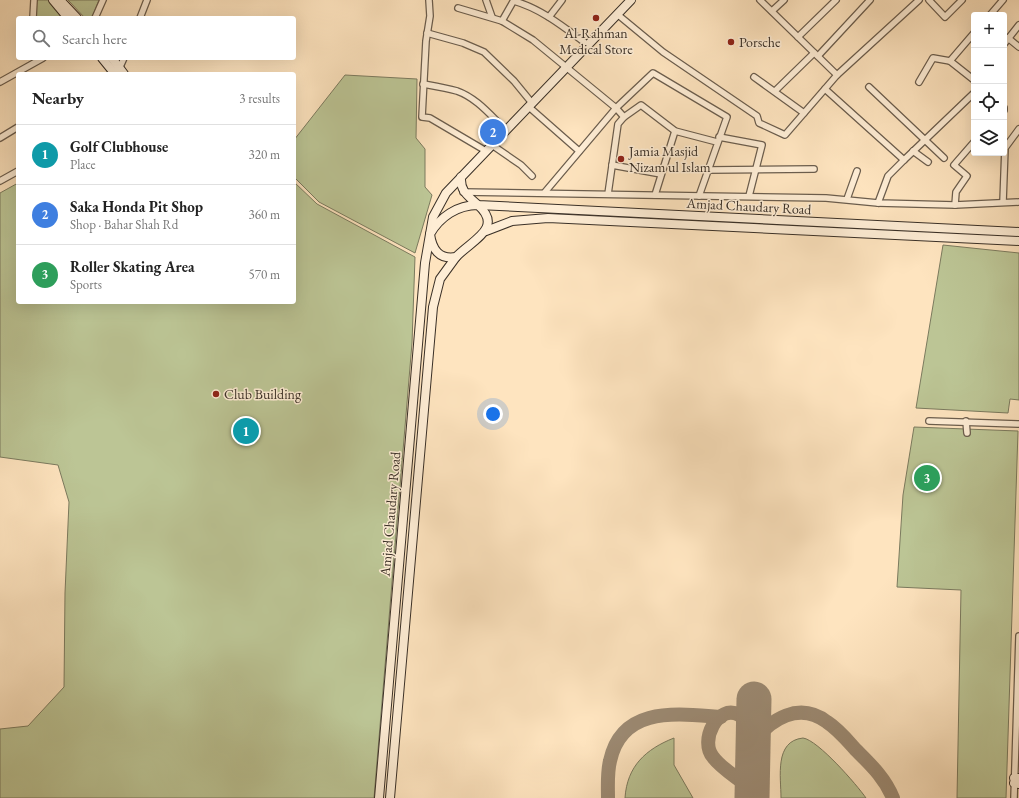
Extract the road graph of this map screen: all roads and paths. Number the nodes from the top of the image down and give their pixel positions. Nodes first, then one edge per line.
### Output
1 (34, 0) edge
2 (53, 0) edge
3 (60, 0) edge
4 (103, 0) edge
5 (147, 0) edge
6 (429, 0) edge
7 (486, 0) edge
8 (630, 0) edge
9 (760, 0) edge
10 (784, 0) edge
11 (836, 0) edge
12 (870, 0) edge
13 (919, 0) edge
14 (929, 0) edge
15 (962, 0) edge
16 (1003, 0) edge
17 (514, 1) edge
18 (560, 1) edge
19 (458, 8) dead end
20 (772, 11) junction
21 (993, 12) edge
22 (617, 14) junction
23 (33, 16) edge
24 (66, 16) edge
25 (75, 16) edge
26 (96, 16) edge
27 (141, 16) edge
28 (492, 17) junction
29 (549, 17) junction
30 (502, 21) junction
31 (1019, 25) edge
32 (427, 33) junction
33 (971, 36) edge
34 (798, 37) junction
35 (1008, 38) joint
36 (588, 45) junction
37 (1019, 47) edge
38 (816, 54) junction
39 (31, 60) edge
40 (39, 60) edge
41 (104, 60) edge
42 (113, 60) edge
43 (123, 60) edge
44 (950, 61) junction
45 (30, 65) junction
46 (567, 67) junction
47 (18, 72) edge
48 (116, 72) edge
49 (16, 73) edge
50 (837, 75) junction
51 (754, 77) dead end
52 (971, 78) edge
53 (0, 82) edge
54 (919, 82) dead end
55 (423, 84) junction
56 (869, 87) dead end
57 (825, 89) junction
58 (775, 91) junction
59 (971, 97) edge
60 (530, 105) junction
61 (616, 108) junction
62 (804, 113) junction
63 (624, 117) junction
64 (16, 129) edge
65 (1019, 129) edge
66 (506, 130) junction
67 (675, 131) junction
68 (0, 138) edge
69 (718, 140) junction
70 (925, 140) junction
71 (492, 145) junction
72 (971, 145) edge
73 (486, 151) junction
74 (580, 151) junction
75 (913, 151) junction
76 (944, 158) dead end
77 (904, 160) junction
78 (928, 162) dead end
79 (612, 165) junction
80 (755, 169) junction
81 (814, 169) dead end
82 (708, 170) junction
83 (857, 171) dead end
84 (16, 172) edge
85 (661, 174) junction
86 (532, 176) dead end
87 (461, 177) junction
88 (0, 181) edge
89 (463, 192) junction
90 (545, 192) junction
91 (608, 194) junction
92 (655, 195) junction
93 (699, 196) junction
94 (749, 196) junction
95 (848, 199) junction
96 (1003, 202) junction
97 (1019, 202) edge
98 (878, 203) junction
99 (478, 205) junction
100 (955, 205) junction
101 (486, 231) junction
102 (1019, 232) edge
103 (430, 234) junction
104 (1019, 242) edge
105 (456, 257) junction
106 (928, 421) dead end
107 (966, 422) junction
108 (1019, 424) edge
109 (967, 433) dead end
110 (1019, 636) edge
111 (1017, 781) edge
112 (379, 798) edge
113 (390, 798) edge
114 (1014, 798) edge

1 - 23 street
2 - 24 main road
3 - 25 main road
4 - 26 street
5 - 27 street
6 - 32 street
7 - 28 street
8 - 22 main road, Amjad Chaudary Road
9 - 20 street
10 - 20 street
11 - 34 street
12 - 38 street
13 - 50 street
14 - 15 street
16 - 21 street
17 - 29 street
17 - 30 street
18 - 29 street
19 - 28 street
20 - 34 street
22 - 36 main road, Amjad Chaudary Road
22 - 62 street
28 - 30 street
29 - 36 street
30 - 46 street
31 - 35 street
32 - 55 street
32 - 60 street
33 - 44 street
34 - 38 street
35 - 37 street
36 - 46 main road, Amjad Chaudary Road
38 - 50 street
38 - 58 street
39 - 45 street
40 - 45 street
41 - 48 main road
42 - 48 main road
43 - 48 street
44 - 52 street
44 - 54 street
45 - 47 street
46 - 60 main road, Amjad Chaudary Road
46 - 61 street
49 - 53 street
50 - 57 street
51 - 58 street
55 - 66 street
55 - 73 street
56 - 70 street
57 - 62 street
57 - 77 street
58 - 62 street
59 - 70 street
60 - 66 main road, Amjad Chaudary Road
60 - 74 street
61 - 63 street
61 - 69 street
61 - 74 street
63 - 67 street
63 - 79 street
64 - 68 street
65 - 96 street
66 - 71 main road, Amjad Chaudary Road
67 - 69 street
67 - 85 street
69 - 80 street
69 - 82 street
70 - 75 street
70 - 76 street
71 - 73 main road, Amjad Chaudary Road
71 - 86 street
72 - 100 street
73 - 87 main road, Amjad Chaudary Road
74 - 90 street
75 - 77 street
75 - 78 street
77 - 98 street
79 - 85 street
79 - 91 street
80 - 81 street
80 - 82 street
80 - 94 street
82 - 93 street
83 - 95 street
84 - 88 street
85 - 92 street
87 - 89 main road
87 - 103 main road, Amjad Chaudary Road
89 - 90 street
89 - 99 main road
90 - 91 street
91 - 92 street
92 - 93 street
93 - 94 street
94 - 95 street
95 - 98 street
96 - 97 street
96 - 100 street
98 - 100 street
99 - 101 main road
99 - 102 main road, Amjad Chaudary Road
99 - 103 main road
101 - 104 main road, Amjad Chaudary Road
101 - 105 main road
103 - 105 main road
103 - 112 main road, Amjad Chaudary Road
105 - 113 main road, Amjad Chaudary Road
106 - 107 street
107 - 108 street
107 - 109 street
110 - 111 street
111 - 114 street

